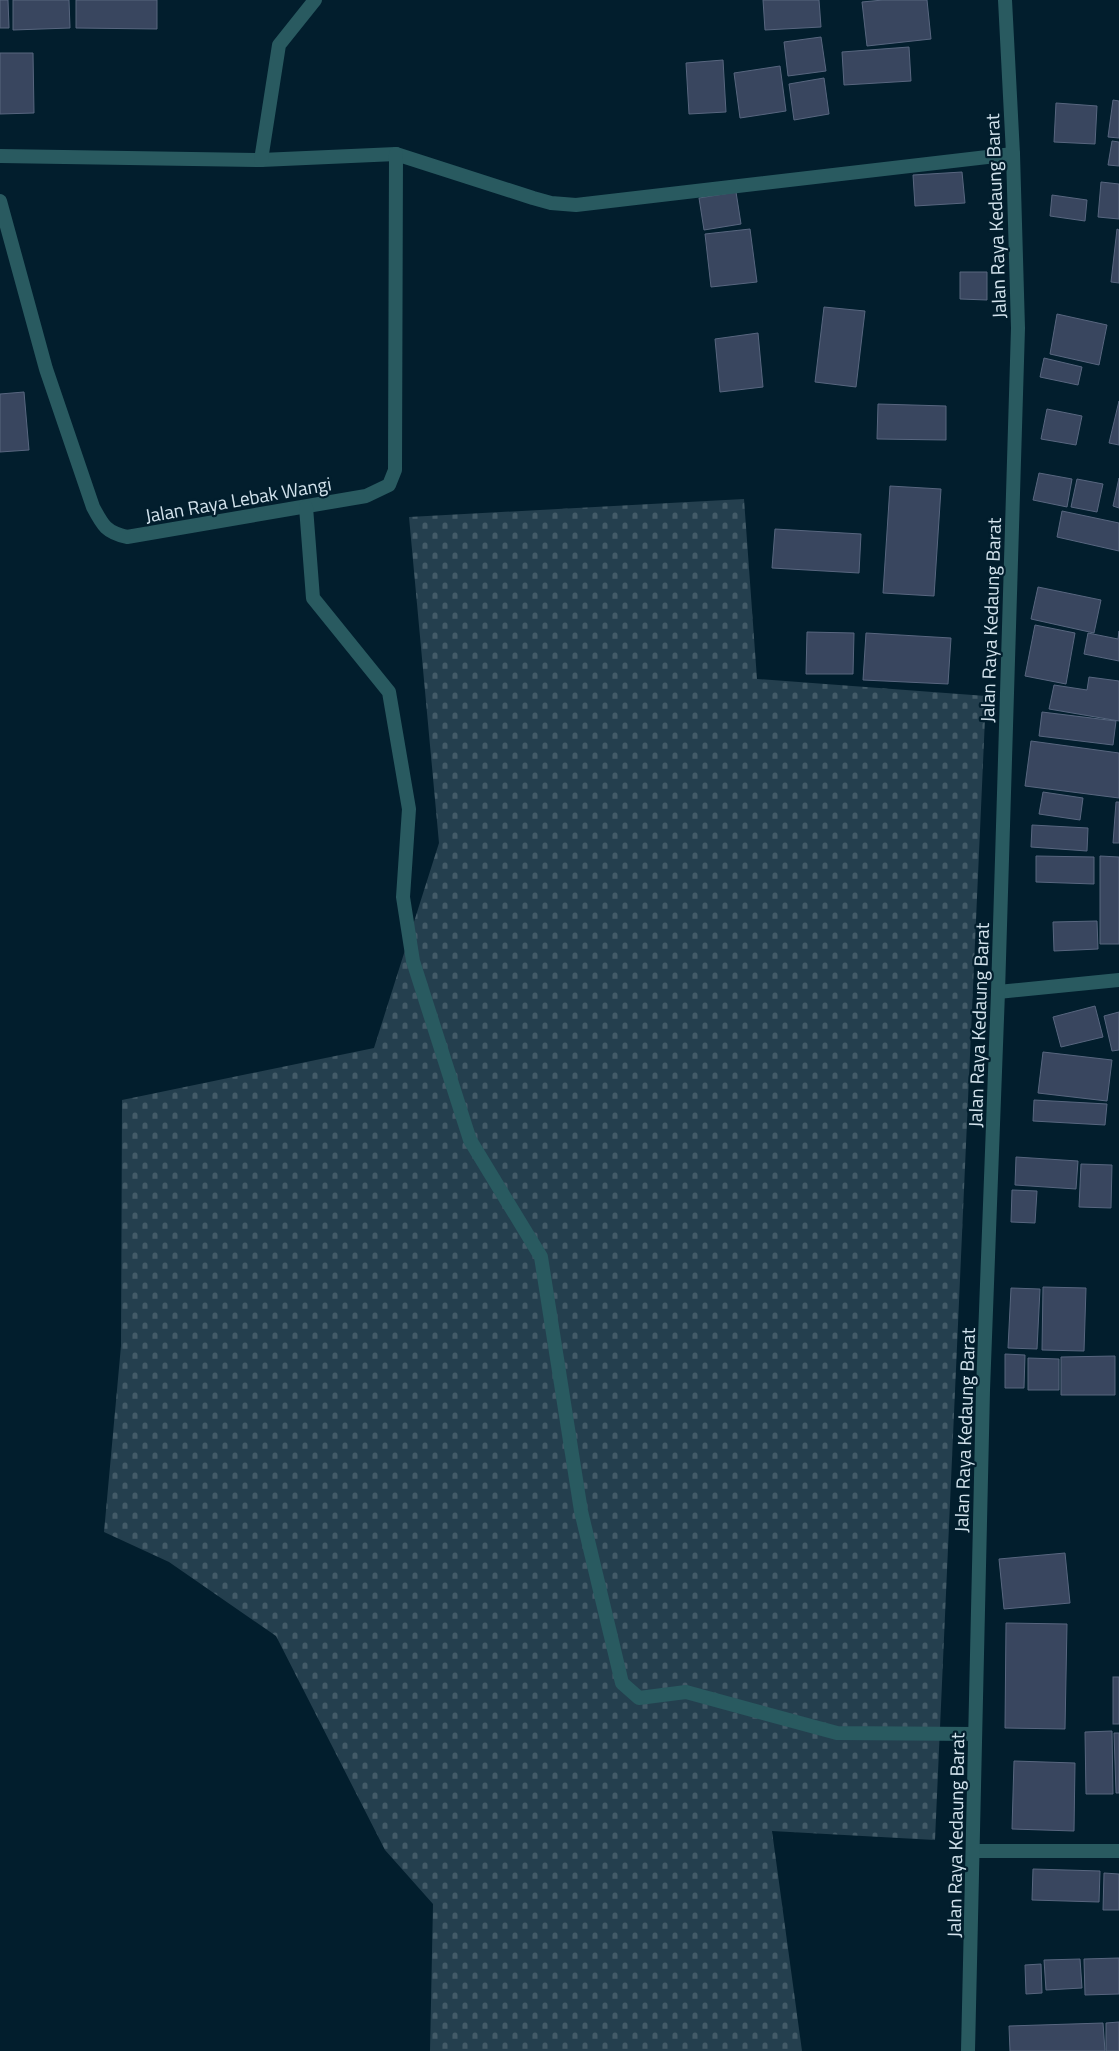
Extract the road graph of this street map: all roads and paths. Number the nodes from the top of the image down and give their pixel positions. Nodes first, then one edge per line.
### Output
1 (315, 0) edge
2 (1005, 0) edge
3 (396, 154) junction
4 (1014, 154) junction
5 (0, 156) edge
6 (261, 160) junction
7 (0, 201) edge
8 (306, 507) junction
9 (1119, 980) edge
10 (998, 992) junction
11 (975, 1734) junction
12 (974, 1851) junction
13 (1119, 1851) edge
14 (968, 2051) edge

1 - 6 street
2 - 4 street, Jalan Raya Kedaung Barat
3 - 4 street
3 - 6 street
3 - 8 street, Jalan Raya Lebak Wangi
4 - 10 street, Jalan Raya Kedaung Barat
5 - 6 street
7 - 8 street, Jalan Raya Lebak Wangi
8 - 11 street
9 - 10 street
10 - 11 street, Jalan Raya Kedaung Barat
11 - 12 street, Jalan Raya Kedaung Barat
12 - 13 street
12 - 14 street, Jalan Raya Kedaung Barat

